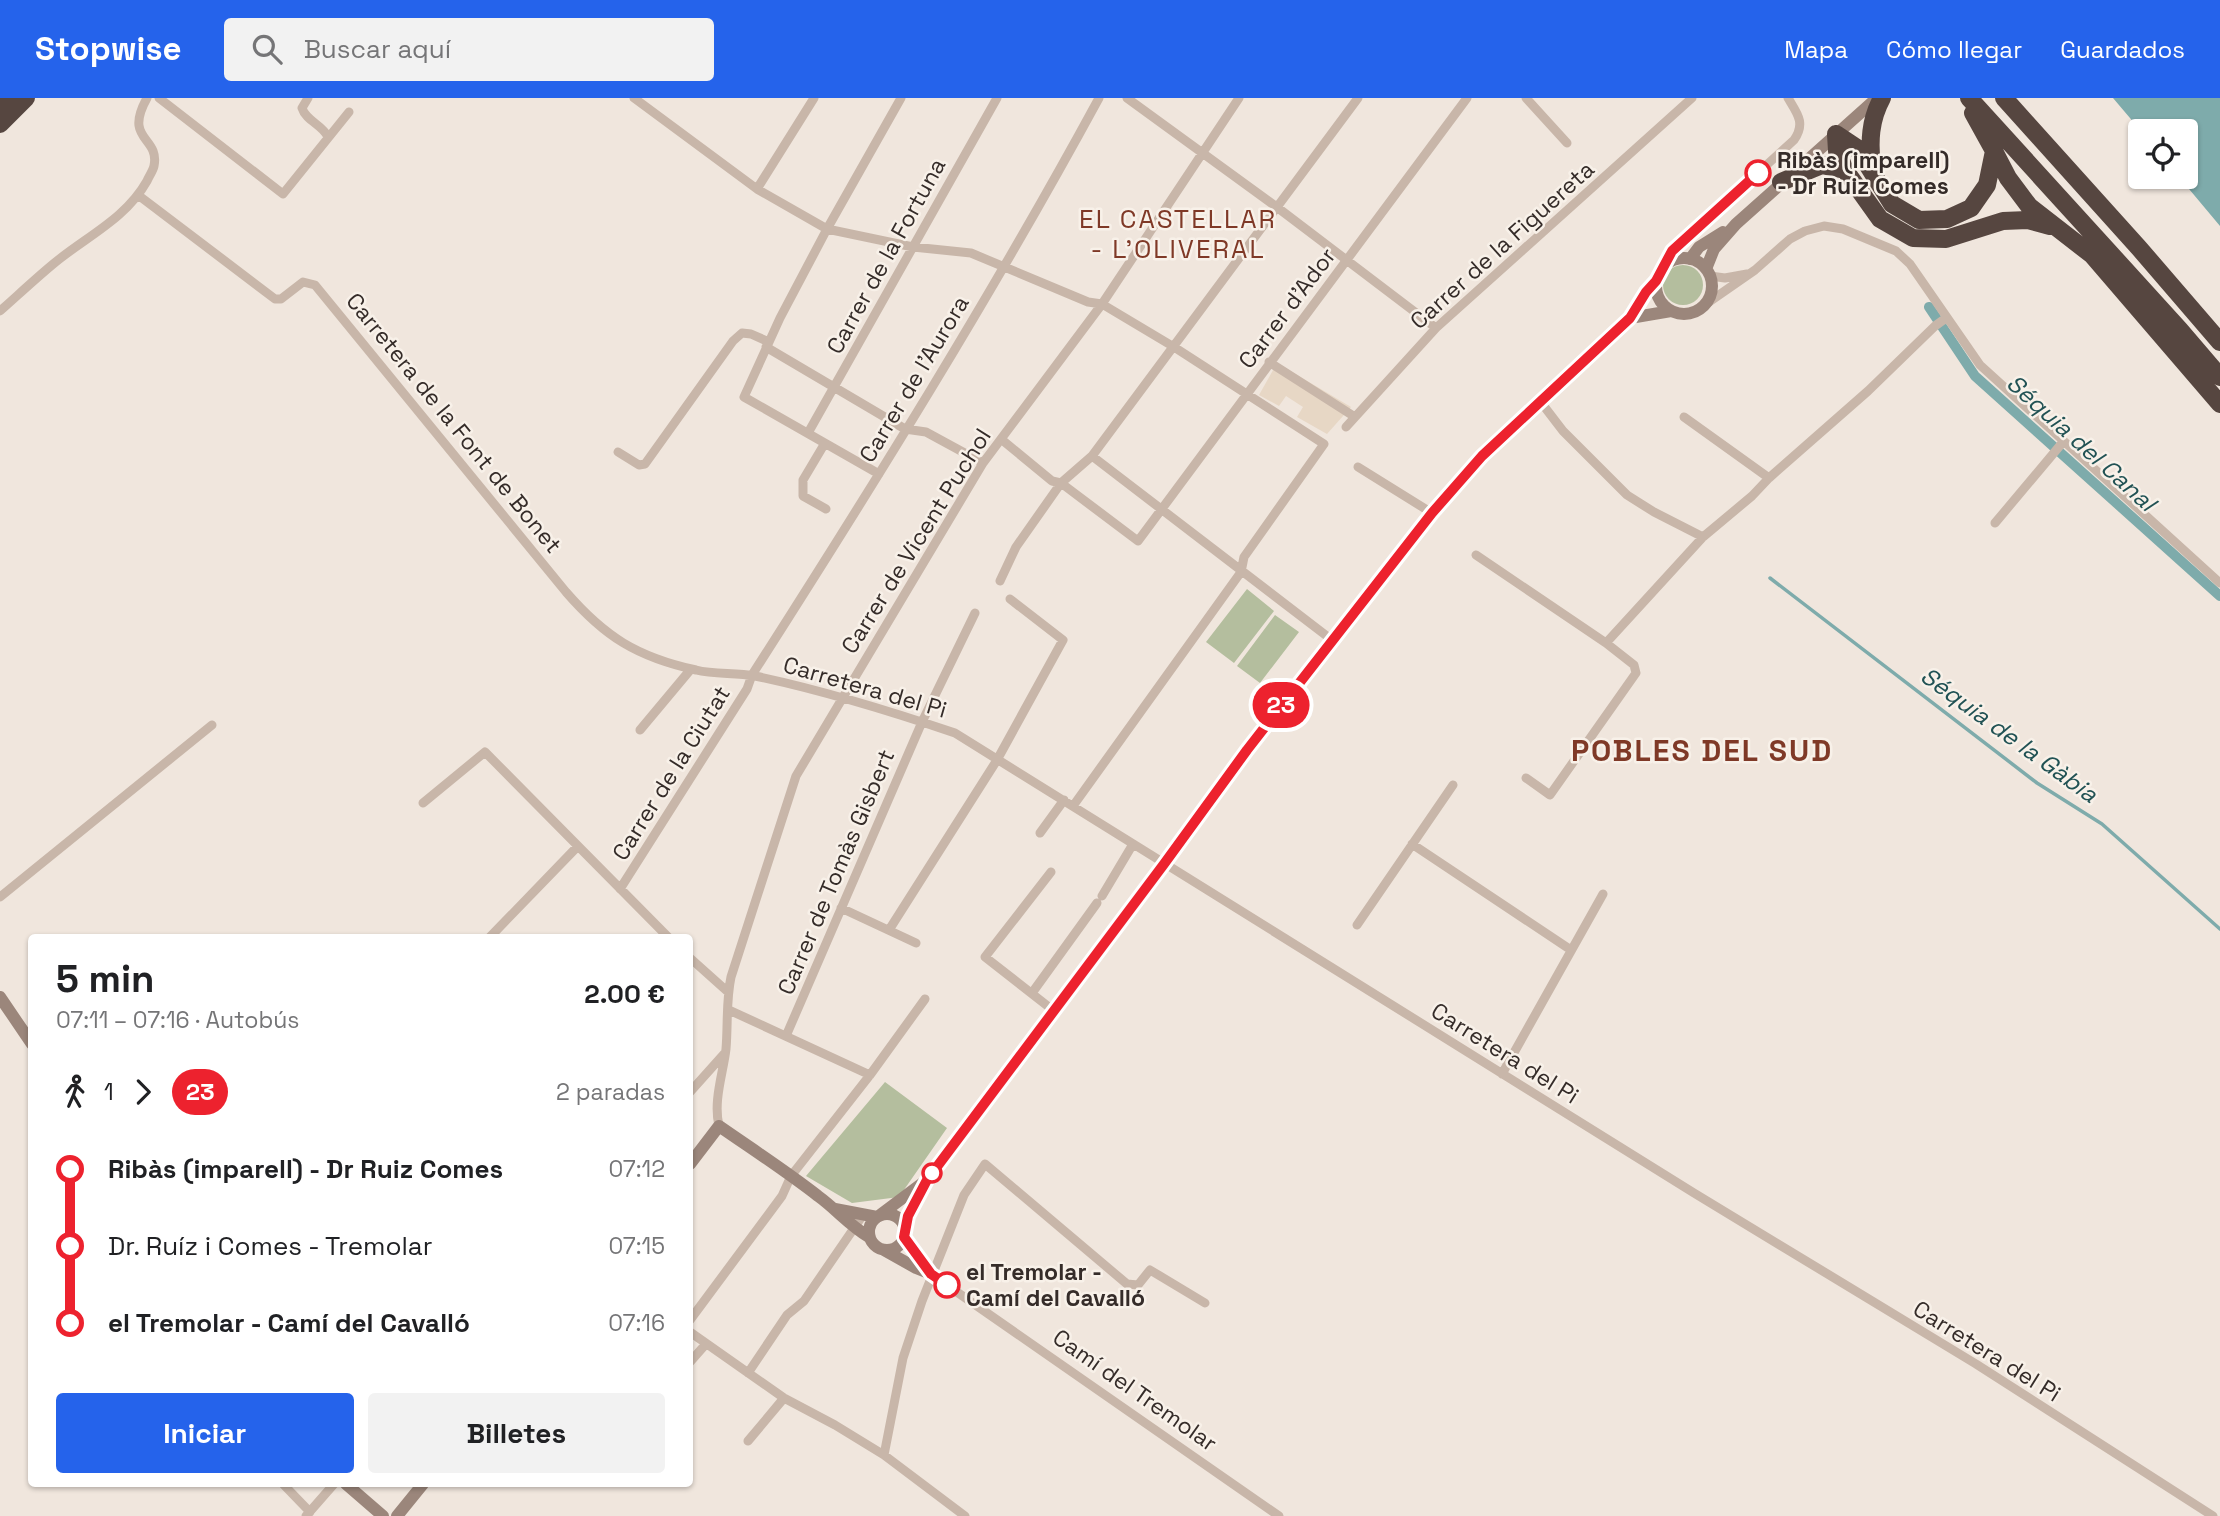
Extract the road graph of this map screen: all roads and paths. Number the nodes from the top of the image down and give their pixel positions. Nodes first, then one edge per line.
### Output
1 (7, 98) edge
2 (26, 98) edge
3 (147, 98) edge
4 (159, 98) edge
5 (309, 98) edge
6 (634, 98) edge
7 (814, 98) edge
8 (901, 98) edge
9 (997, 98) edge
10 (1099, 98) edge
11 (1127, 98) edge
12 (1238, 98) edge
13 (1358, 98) edge
14 (1467, 98) edge
15 (1527, 98) edge
16 (1692, 98) edge
17 (1788, 98) edge
18 (1880, 98) edge
19 (1966, 98) edge
20 (2004, 98) edge
21 (0, 105) edge
22 (349, 112) dead end
23 (0, 124) edge
24 (1836, 134) junction
25 (328, 137) junction
26 (1567, 143) dead end
27 (1994, 151) junction
28 (1202, 152) junction
29 (1845, 170) junction
30 (1873, 173) junction
31 (1781, 183) junction
32 (757, 189) junction
33 (138, 195) junction
34 (1278, 208) junction
35 (1709, 216) junction
36 (1735, 224) junction
37 (827, 229) junction
38 (2063, 231) junction
39 (1722, 233) junction
40 (913, 247) junction
41 (1689, 259) junction
42 (1346, 261) junction
43 (1005, 268) junction
44 (1662, 268) junction
45 (1708, 272) junction
46 (1748, 274) junction
47 (1656, 281) junction
48 (1102, 304) junction
49 (1706, 304) junction
50 (1671, 311) junction
51 (0, 312) edge
52 (1630, 318) junction
53 (1946, 318) junction
54 (1436, 328) junction
55 (2220, 342) edge
56 (767, 345) junction
57 (1174, 347) junction
58 (1269, 362) junction
59 (2220, 377) edge
60 (835, 387) junction
61 (1246, 395) junction
62 (1540, 401) junction
63 (2220, 404) edge
64 (1355, 417) junction
65 (1684, 417) dead end
66 (1346, 427) dead end
67 (905, 429) junction
68 (808, 433) junction
69 (1002, 439) junction
70 (2063, 442) junction
71 (825, 443) junction
72 (618, 452) dead end
73 (1092, 456) junction
74 (983, 463) junction
75 (1358, 467) dead end
76 (878, 474) junction
77 (1769, 478) junction
78 (1061, 483) junction
79 (827, 509) dead end
80 (1160, 510) junction
81 (1432, 513) junction
82 (1995, 523) dead end
83 (1703, 537) junction
84 (1476, 555) dead end
85 (1241, 572) junction
86 (1000, 581) dead end
87 (2220, 583) edge
88 (1010, 600) dead end
89 (975, 613) dead end
90 (1332, 640) junction
91 (1606, 643) junction
92 (691, 669) junction
93 (752, 675) junction
94 (841, 699) junction
95 (922, 722) junction
96 (212, 725) dead end
97 (640, 730) dead end
98 (997, 760) junction
99 (1526, 778) dead end
100 (1453, 785) dead end
101 (1064, 800) junction
102 (423, 803) dead end
103 (1073, 806) junction
104 (1040, 833) dead end
105 (1133, 844) junction
106 (1412, 845) junction
107 (577, 847) junction
108 (1164, 864) junction
109 (1051, 872) dead end
110 (620, 889) junction
111 (1603, 894) dead end
112 (0, 897) edge
113 (842, 908) junction
114 (1357, 925) dead end
115 (889, 930) junction
116 (496, 934) edge
117 (665, 934) edge
118 (916, 943) dead end
119 (1571, 950) junction
120 (693, 961) edge
121 (728, 992) junction
122 (1032, 993) junction
123 (0, 997) edge
124 (925, 999) dead end
125 (729, 1010) junction
126 (1054, 1012) junction
127 (786, 1036) junction
128 (28, 1038) edge
129 (725, 1053) junction
130 (1502, 1074) junction
131 (870, 1075) junction
132 (693, 1089) edge
133 (719, 1126) junction
134 (693, 1160) edge
135 (791, 1176) junction
136 (927, 1180) junction
137 (835, 1209) junction
138 (863, 1215) junction
139 (879, 1216) junction
140 (853, 1230) junction
141 (905, 1234) junction
142 (869, 1237) junction
143 (884, 1250) junction
144 (931, 1274) junction
145 (1205, 1303) dead end
146 (693, 1316) edge
147 (693, 1335) edge
148 (705, 1345) junction
149 (693, 1359) edge
150 (748, 1373) junction
151 (784, 1398) junction
152 (748, 1441) dead end
153 (884, 1455) junction
154 (286, 1487) edge
155 (331, 1487) edge
156 (349, 1487) edge
157 (421, 1487) edge
158 (308, 1514) edge
159 (383, 1516) edge
160 (397, 1516) edge
161 (965, 1516) edge
162 (1279, 1516) edge
163 (2213, 1516) edge

1 - 21 highway
2 - 23 highway
3 - 33 street
4 - 25 street
5 - 25 street
6 - 32 street
7 - 32 street
8 - 37 street
9 - 40 street, Carrer de la Fortuna
10 - 43 street, Carrer de l'Aurora
11 - 28 street
12 - 28 street, Carrer de Vicent Puchol
13 - 34 street
14 - 42 street, Carrer d'Ador
15 - 26 street
16 - 54 street, Carrer de la Figuereta
17 - 35 street
18 - 24 street
18 - 30 highway
19 - 27 highway
19 - 59 highway
20 - 55 highway
22 - 25 street
24 - 29 highway
24 - 30 highway
24 - 31 street
27 - 30 highway
27 - 38 highway
28 - 34 street
28 - 48 street, Carrer de Vicent Puchol
29 - 31 highway
29 - 38 highway
31 - 36 street
32 - 37 street
33 - 51 street
33 - 92 street, Carretera de la Font de Bonet
34 - 42 street
34 - 57 street
35 - 39 street
35 - 41 street
35 - 44 street
36 - 39 street
36 - 45 street
37 - 40 street
37 - 56 street
38 - 63 highway
39 - 41 street
40 - 43 street
40 - 60 street, Carrer de la Fortuna
41 - 44 street
41 - 45 street
42 - 54 street
42 - 58 street, Carrer d'Ador
43 - 48 street
43 - 67 street, Carrer de l'Aurora
44 - 47 street
45 - 46 street
45 - 49 street
46 - 49 street
46 - 53 street
47 - 50 street
47 - 52 street
48 - 57 street
48 - 69 street, Carrer de Vicent Puchol
49 - 50 street
50 - 52 street
52 - 62 street
53 - 70 street
53 - 77 street
54 - 64 street, Carrer de la Figuereta
56 - 60 street
56 - 68 street
56 - 72 street
57 - 61 street
57 - 73 street
58 - 61 street, Carrer d'Ador
58 - 64 street
60 - 67 street
60 - 68 street, Carrer de la Fortuna
61 - 80 street, Carrer d'Ador
61 - 85 street
62 - 81 street
62 - 83 street
64 - 66 street, Carrer de la Figuereta
65 - 77 street
67 - 74 street
67 - 76 street, Carrer de l'Aurora
68 - 71 street
69 - 74 street, Carrer de Vicent Puchol
69 - 78 street
70 - 82 street
70 - 87 street
71 - 76 street
71 - 79 street
73 - 78 street
73 - 80 street
74 - 94 street, Carrer de Vicent Puchol
75 - 81 street
76 - 93 street, Carrer de l'Aurora
77 - 83 street
78 - 80 street, Carrer d'Ador
78 - 86 street
80 - 85 street
81 - 90 street
83 - 91 street
84 - 91 street
85 - 90 street
85 - 103 street
88 - 98 street
89 - 95 street, Carrer de Tomàs Gisbert
90 - 108 street
91 - 99 street
92 - 93 street, Carretera de la Font de Bonet
92 - 97 street
93 - 94 street, Carretera del Pi
93 - 110 street, Carrer de la Ciutat
94 - 95 street, Carretera del Pi
94 - 121 street, Carrer de Vicent Puchol
95 - 98 street, Carretera del Pi
95 - 113 street, Carrer de Tomàs Gisbert
96 - 112 street
98 - 101 street, Carretera del Pi
98 - 115 street
100 - 106 street
101 - 103 street, Carretera del Pi
101 - 104 street
102 - 107 street
103 - 105 street, Carretera del Pi
105 - 108 street, Carretera del Pi
105 - 122 street
106 - 114 street
106 - 119 street
107 - 110 street
107 - 116 street
108 - 126 street
108 - 130 street, Carretera del Pi
109 - 122 street
110 - 117 street
111 - 119 street
113 - 115 street
113 - 127 street, Carrer de Tomàs Gisbert
115 - 118 street
119 - 130 street
120 - 121 street
121 - 125 street, Carrer de Vicent Puchol
122 - 126 street
123 - 128 street
124 - 131 street
125 - 127 street
125 - 129 street, Carrer de Vicent Puchol
126 - 136 street
127 - 131 street
129 - 132 street
129 - 133 street, Carrer de Vicent Puchol
130 - 163 street, Carretera del Pi
131 - 135 street
133 - 134 street
133 - 135 street
135 - 137 street
135 - 146 street
136 - 139 street
136 - 141 street
137 - 138 street
137 - 140 street
138 - 139 street
138 - 140 street
139 - 141 street
139 - 142 street
140 - 142 street
140 - 150 street
141 - 143 street
141 - 144 street, Camí del Tremolar
142 - 143 street
143 - 144 street, Camí del Tremolar
144 - 145 street
144 - 153 street
144 - 162 street, Camí del Tremolar
147 - 148 street
148 - 149 street
148 - 150 street
150 - 151 street
151 - 152 street
151 - 153 street
153 - 161 street
154 - 158 street
155 - 158 street
156 - 159 street
157 - 160 street

